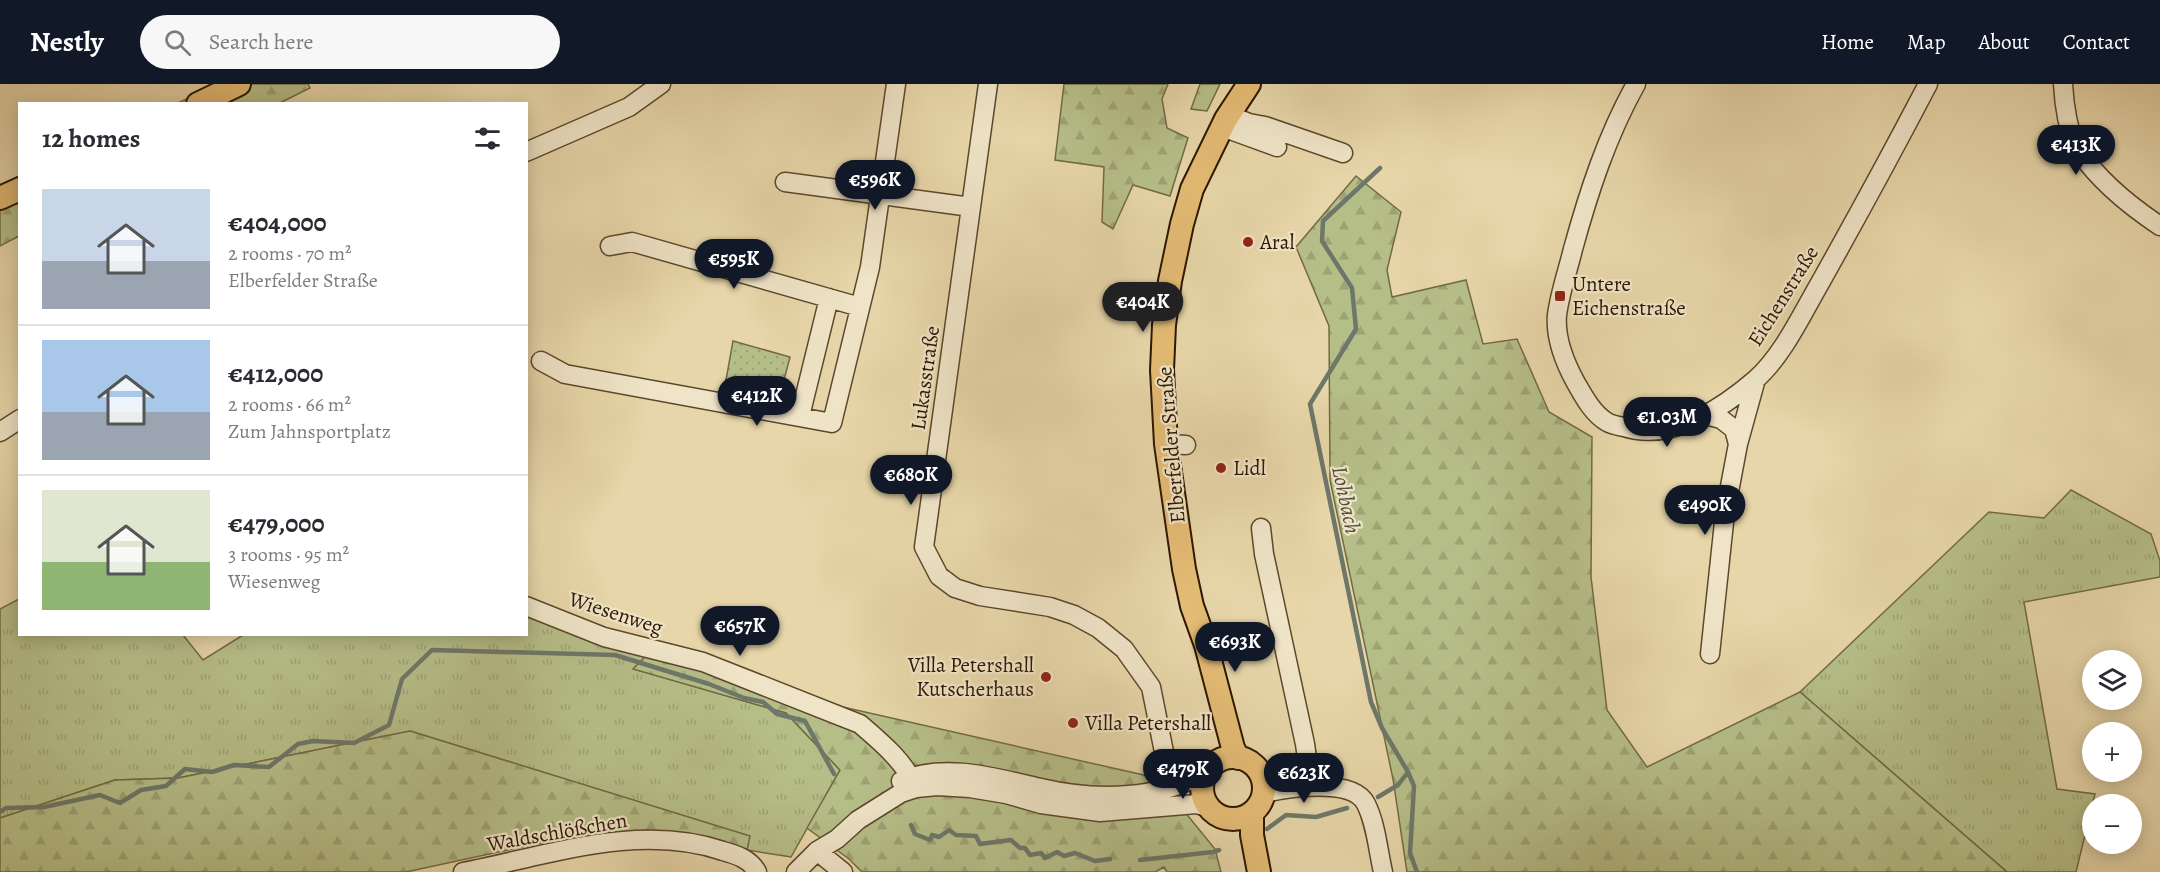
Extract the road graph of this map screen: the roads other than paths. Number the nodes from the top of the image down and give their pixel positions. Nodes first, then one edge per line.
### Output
1 (239, 84) edge
2 (661, 84) edge
3 (896, 84) edge
4 (988, 84) edge
5 (1249, 84) edge
6 (1636, 84) edge
7 (1928, 84) edge
8 (2063, 84) edge
9 (202, 102) edge
10 (1225, 121) junction
11 (1277, 147) dead end
12 (528, 151) edge
13 (1342, 153) dead end
14 (785, 182) dead end
15 (18, 190) edge
16 (880, 194) junction
17 (0, 198) edge
18 (970, 207) junction
19 (2160, 226) edge
20 (610, 246) dead end
21 (829, 298) junction
22 (860, 307) junction
23 (541, 361) dead end
24 (1756, 380) junction
25 (800, 416) junction
26 (1706, 416) junction
27 (18, 420) edge
28 (0, 432) edge
29 (1738, 444) junction
30 (1261, 528) dead end
31 (1192, 606) junction
32 (528, 607) edge
33 (1710, 654) dead end
34 (1238, 758) junction
35 (1210, 767) junction
36 (914, 782) junction
37 (1311, 786) junction
38 (1171, 787) junction
39 (1271, 787) junction
40 (1208, 807) junction
41 (1252, 813) junction
42 (1228, 819) junction
43 (817, 851) junction
44 (463, 872) edge
45 (757, 872) edge
46 (796, 872) edge
47 (843, 872) edge
48 (1244, 872) edge
49 (1259, 872) edge
50 (1383, 872) edge

1 - 9 main road
2 - 12 street
3 - 16 street
4 - 18 street, Lukasstraße
5 - 10 main road, Elberfelder Straße
6 - 26 street, Eichenstraße
7 - 24 street, Eichenstraße
8 - 19 street
10 - 11 street
10 - 13 street
10 - 31 main road, Elberfelder Straße
14 - 16 street
15 - 17 main road
16 - 18 street
16 - 22 street
18 - 38 street, Lukasstraße
20 - 21 street
21 - 22 street
21 - 25 street
22 - 25 street
23 - 25 street
24 - 26 street, Eichenstraße
24 - 29 street
26 - 29 street
27 - 28 street
29 - 33 street
30 - 37 street
31 - 34 main road, Elberfelder Straße
31 - 35 main road, Elberfelder Straße
32 - 36 street, Wiesenweg
34 - 35 main road
34 - 39 main road
35 - 38 street
35 - 40 main road
36 - 38 street
36 - 40 street
36 - 43 street
37 - 39 street
37 - 50 street
39 - 41 main road
40 - 42 main road
41 - 42 main road
41 - 49 main road
42 - 48 main road
43 - 46 street
43 - 47 street
44 - 45 street, Waldschlößchen

